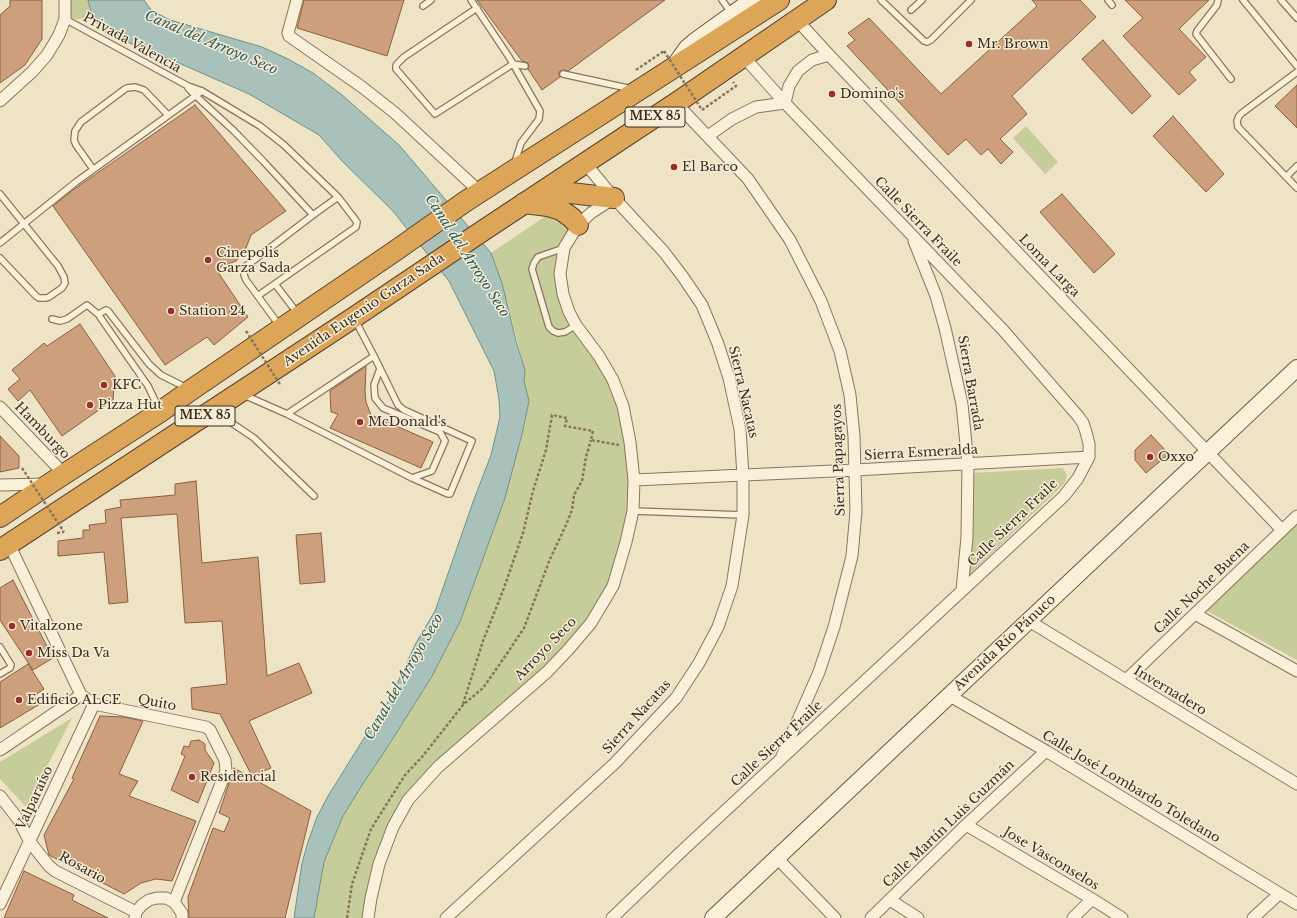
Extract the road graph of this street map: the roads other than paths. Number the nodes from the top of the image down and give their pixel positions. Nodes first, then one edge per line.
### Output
1 (65, 0) edge
2 (297, 0) edge
3 (431, 0) edge
4 (471, 0) edge
5 (722, 0) edge
6 (779, 0) edge
7 (828, 0) edge
8 (881, 0) edge
9 (922, 0) edge
10 (971, 0) edge
11 (1218, 0) edge
12 (1243, 0) edge
13 (1281, 0) edge
14 (753, 3) edge
15 (423, 6) dead end
16 (477, 8) junction
17 (911, 10) dead end
18 (732, 14) junction
19 (1297, 18) edge
20 (65, 19) junction
21 (797, 20) junction
22 (829, 55) junction
23 (744, 57) junction
24 (669, 59) junction
25 (513, 64) junction
26 (525, 66) dead end
27 (1297, 66) edge
28 (1297, 72) edge
29 (563, 74) dead end
30 (1231, 80) dead end
31 (188, 86) junction
32 (638, 90) junction
33 (202, 91) junction
34 (196, 96) junction
35 (0, 101) edge
36 (676, 103) junction
37 (785, 103) junction
38 (168, 116) junction
39 (708, 136) junction
40 (585, 163) junction
41 (1297, 166) edge
42 (94, 169) junction
43 (513, 170) junction
44 (1286, 177) junction
45 (1297, 188) edge
46 (545, 190) junction
47 (0, 194) edge
48 (473, 196) junction
49 (338, 197) junction
50 (614, 198) junction
51 (524, 203) junction
52 (313, 215) junction
53 (23, 223) junction
54 (578, 225) junction
55 (912, 235) junction
56 (0, 243) edge
57 (564, 248) junction
58 (0, 258) edge
59 (274, 284) junction
60 (259, 295) junction
61 (99, 316) junction
62 (300, 316) junction
63 (353, 318) junction
64 (52, 319) dead end
65 (576, 325) junction
66 (282, 328) junction
67 (374, 356) junction
68 (1297, 368) edge
69 (380, 369) junction
70 (191, 390) junction
71 (240, 393) junction
72 (0, 407) edge
73 (213, 410) junction
74 (160, 412) junction
75 (287, 414) junction
76 (1206, 452) junction
77 (1089, 458) junction
78 (968, 464) junction
79 (855, 470) junction
80 (743, 476) junction
81 (412, 478) junction
82 (56, 479) junction
83 (634, 480) junction
84 (0, 485) edge
85 (314, 496) dead end
86 (633, 511) junction
87 (743, 515) junction
88 (1297, 516) edge
89 (0, 517) edge
90 (1282, 530) junction
91 (5, 547) edge
92 (962, 590) junction
93 (1195, 614) junction
94 (1029, 621) junction
95 (0, 648) edge
96 (1297, 671) edge
97 (0, 674) edge
98 (1126, 680) junction
99 (81, 694) junction
100 (950, 696) junction
101 (94, 704) junction
102 (0, 750) edge
103 (1046, 751) junction
104 (780, 761) junction
105 (1297, 784) edge
106 (0, 796) edge
107 (966, 825) junction
108 (30, 842) junction
109 (777, 858) junction
110 (1280, 894) junction
111 (1092, 899) junction
112 (890, 900) junction
113 (174, 902) junction
114 (0, 904) edge
115 (1297, 904) edge
116 (136, 915) edge
117 (182, 918) edge
118 (368, 918) edge
119 (446, 918) edge
120 (612, 918) edge
121 (713, 918) edge
122 (835, 918) edge
123 (871, 918) edge
124 (918, 918) edge
125 (1073, 918) edge
126 (1122, 918) edge
127 (1253, 918) edge

1 - 20 street
2 - 48 street
3 - 15 lane
4 - 16 lane
5 - 18 lane
6 - 14 highway
7 - 21 highway, Avenida Eugenio Garza Sada / MEX 85
8 - 10 lane
9 - 17 lane
11 - 30 lane
12 - 27 lane
13 - 19 lane
14 - 18 street
14 - 24 highway
16 - 25 lane
16 - 25 lane
18 - 24 street
20 - 31 lane, Privada Valencia
20 - 35 street
21 - 22 street, Loma Larga
21 - 23 highway, Avenida Eugenio Garza Sada / MEX 85
22 - 37 street
22 - 76 street, Loma Larga
23 - 36 highway, Avenida Eugenio Garza Sada / MEX 85
23 - 37 street, Calle Sierra Fraile
24 - 32 highway, MEX 85
25 - 26 lane
25 - 43 lane
28 - 44 lane
29 - 32 lane
31 - 33 lane
31 - 34 lane
32 - 43 highway, MEX 85
33 - 34 lane
33 - 49 lane
34 - 38 lane
34 - 52 lane
36 - 39 street, Sierra Papagayos
36 - 40 highway, Avenida Eugenio Garza Sada / MEX 85
37 - 39 street
37 - 55 street, Calle Sierra Fraile
38 - 42 lane
38 - 42 lane
39 - 79 street, Sierra Papagayos
40 - 46 highway, Avenida Eugenio Garza Sada / MEX 85
40 - 50 street, Sierra Nacatas
41 - 44 lane
42 - 53 lane
43 - 48 highway, MEX 85
44 - 45 lane
46 - 50 highway
46 - 51 highway, Avenida Eugenio Garza Sada / MEX 85
47 - 53 lane
48 - 62 highway, MEX 85
49 - 52 lane
49 - 59 lane
50 - 54 street, Arroyo Seco
50 - 80 street, Sierra Nacatas
51 - 54 highway
51 - 63 highway, Avenida Eugenio Garza Sada / MEX 85
52 - 60 lane
53 - 56 lane
53 - 58 lane
54 - 57 street, Arroyo Seco
55 - 77 street, Calle Sierra Fraile
55 - 78 street, Sierra Barrada
57 - 65 street, Arroyo Seco
57 - 65 lane
59 - 60 lane
59 - 62 lane
60 - 66 lane
61 - 64 lane
61 - 70 lane
61 - 74 lane
62 - 66 highway, MEX 85
63 - 67 lane
63 - 71 highway, Avenida Eugenio Garza Sada / MEX 85
65 - 83 street, Arroyo Seco
66 - 70 highway, MEX 85
67 - 69 lane
67 - 75 lane
68 - 76 street, Avenida Río Pánuco
69 - 81 lane
69 - 81 lane
70 - 74 highway, MEX 85
71 - 73 highway, Avenida Eugenio Garza Sada / MEX 85
71 - 75 lane
72 - 82 street, Hamburgo
73 - 85 lane
73 - 91 highway, Avenida Eugenio Garza Sada / MEX 85
74 - 82 highway, MEX 85
75 - 81 lane
76 - 90 street, Loma Larga
76 - 94 street, Avenida Río Pánuco
77 - 78 street, Sierra Esmeralda
77 - 92 street, Calle Sierra Fraile
78 - 79 street, Sierra Esmeralda
78 - 92 street, Sierra Barrada
79 - 80 street, Sierra Esmeralda
79 - 104 street, Sierra Papagayos
80 - 83 street, Sierra Esmeralda
80 - 87 street, Sierra Nacatas
82 - 84 street
82 - 89 highway, MEX 85
83 - 86 street, Arroyo Seco
86 - 87 lane
86 - 118 street, Arroyo Seco
87 - 119 street, Sierra Nacatas
88 - 90 street, Calle Noche Buena
90 - 93 street, Calle Noche Buena
91 - 99 street, Quito
92 - 104 street, Calle Sierra Fraile
93 - 96 street
93 - 98 street, Calle Noche Buena
94 - 98 street, Invernadero
94 - 100 street, Avenida Río Pánuco
95 - 97 lane
98 - 105 street, Invernadero
99 - 101 street, Quito
99 - 102 street
100 - 103 street, Calle José Lombardo Toledano
100 - 109 street, Avenida Río Pánuco
101 - 108 street, Valparaíso
101 - 113 street, Quito
103 - 107 street, Calle Martín Luis Guzmán
103 - 110 street, Calle José Lombardo Toledano
104 - 120 street, Calle Sierra Fraile
106 - 108 street, Rosario
107 - 111 street, Jose Vasconselos
107 - 112 street, Calle Martín Luis Guzmán
108 - 114 street, Valparaíso
108 - 116 street, Rosario
109 - 121 street, Avenida Río Pánuco
109 - 122 street
110 - 115 street, Calle José Lombardo Toledano
110 - 127 street
111 - 125 street
111 - 126 street, Jose Vasconselos
112 - 123 street, Calle Martín Luis Guzmán
112 - 124 street
113 - 116 street
113 - 117 street

